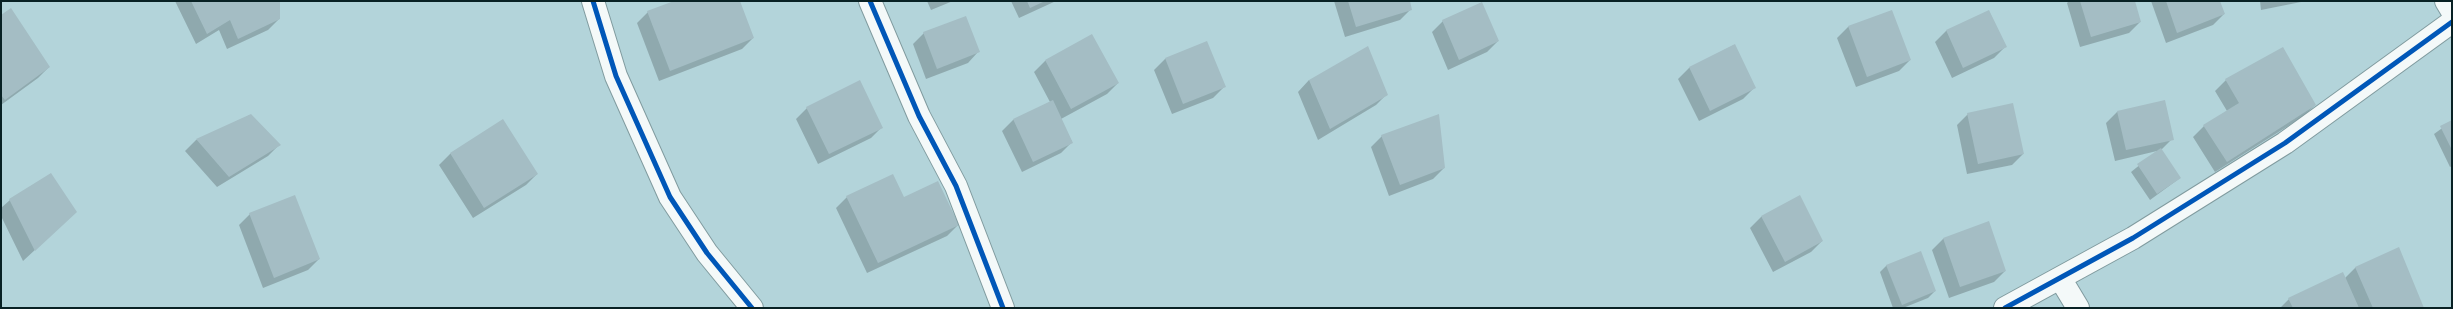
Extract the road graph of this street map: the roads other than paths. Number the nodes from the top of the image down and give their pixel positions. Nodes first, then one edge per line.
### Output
1 (593, 1) edge
2 (870, 1) edge
3 (2446, 1) edge
4 (2452, 12) edge
5 (2452, 22) edge
6 (2060, 278) junction
7 (752, 308) edge
8 (1003, 308) edge
9 (2005, 308) edge
10 (2078, 308) edge

1 - 7 street
2 - 8 street
3 - 4 street
5 - 6 street
6 - 9 street
6 - 10 street

